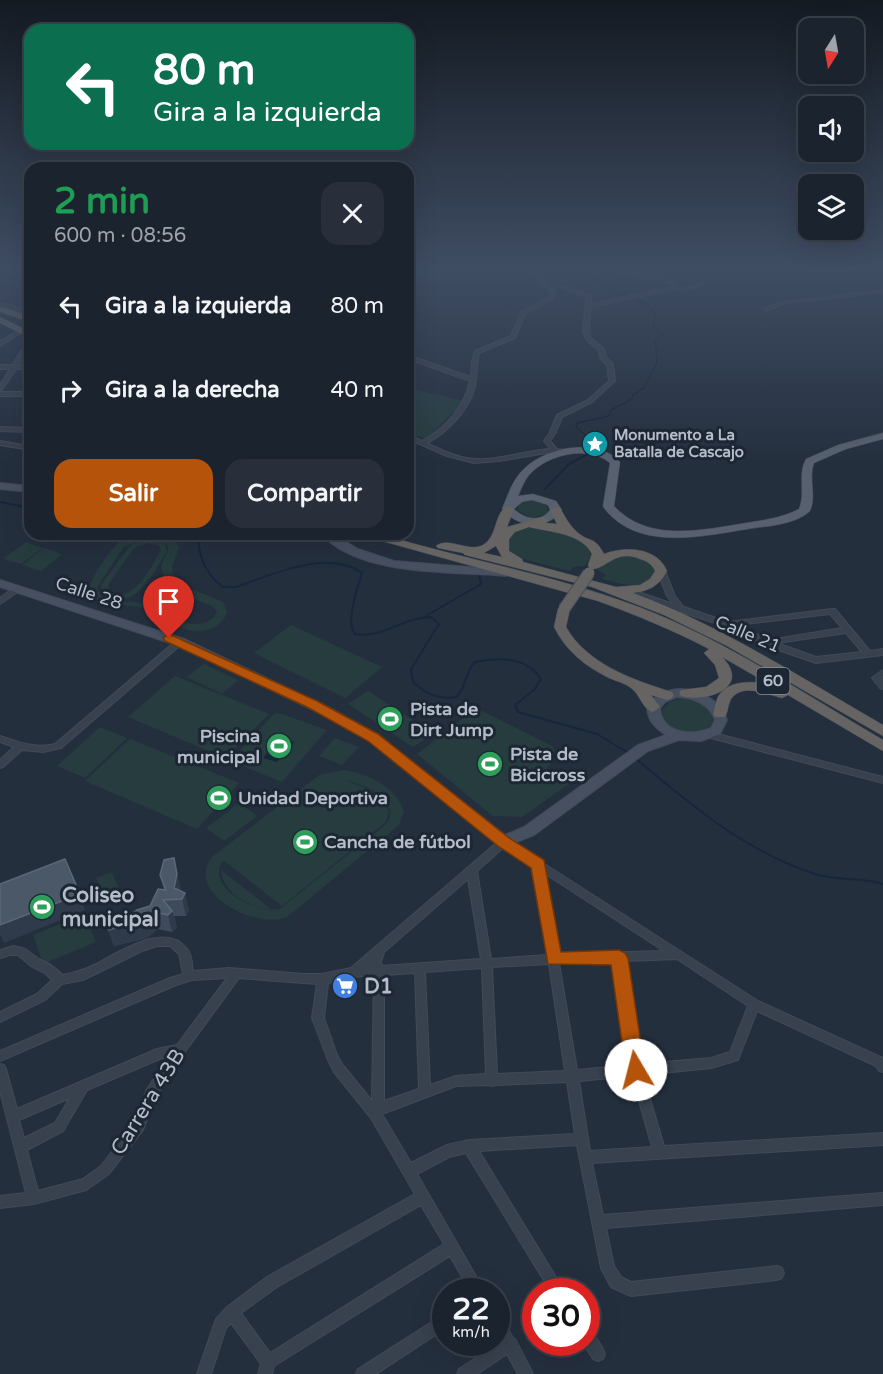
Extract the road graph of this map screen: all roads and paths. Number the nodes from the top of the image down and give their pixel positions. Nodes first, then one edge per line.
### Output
1 (515, 333) edge
2 (586, 333) edge
3 (24, 334) edge
4 (0, 344) edge
5 (24, 351) edge
6 (414, 359) edge
7 (0, 367) edge
8 (13, 368) junction
9 (24, 368) edge
10 (473, 380) junction
11 (0, 389) edge
12 (0, 394) edge
13 (24, 394) edge
14 (0, 429) edge
15 (24, 430) edge
16 (883, 436) edge
17 (414, 439) edge
18 (0, 443) edge
19 (423, 443) junction
20 (24, 447) edge
21 (553, 448) junction
22 (572, 452) junction
23 (538, 463) junction
24 (0, 486) edge
25 (24, 488) edge
26 (547, 500) junction
27 (508, 509) junction
28 (556, 510) junction
29 (537, 523) junction
30 (576, 534) junction
31 (414, 539) edge
32 (336, 540) edge
33 (390, 540) edge
34 (442, 546) junction
35 (592, 569) junction
36 (661, 571) junction
37 (548, 572) junction
38 (513, 574) junction
39 (0, 583) edge
40 (602, 587) junction
41 (18, 589) junction
42 (621, 590) junction
43 (0, 602) edge
44 (681, 608) junction
45 (727, 624) junction
46 (848, 630) junction
47 (693, 638) junction
48 (180, 642) junction
49 (769, 642) junction
50 (883, 652) edge
51 (868, 654) junction
52 (883, 673) edge
53 (883, 686) edge
54 (639, 688) junction
55 (686, 693) junction
56 (667, 695) junction
57 (653, 707) junction
58 (720, 714) junction
59 (658, 725) junction
60 (851, 728) junction
61 (883, 731) edge
62 (710, 735) junction
63 (677, 736) junction
64 (0, 739) edge
65 (21, 746) junction
66 (883, 746) edge
67 (640, 751) junction
68 (1, 763) edge
69 (883, 780) edge
70 (504, 842) junction
71 (538, 865) junction
72 (472, 871) junction
73 (381, 948) junction
74 (0, 954) edge
75 (677, 955) junction
76 (619, 958) junction
77 (554, 959) junction
78 (487, 965) junction
79 (420, 969) junction
80 (378, 971) junction
81 (354, 972) junction
82 (236, 974) junction
83 (189, 975) junction
84 (322, 979) junction
85 (59, 980) junction
86 (754, 1004) junction
87 (0, 1017) edge
88 (180, 1049) junction
89 (0, 1056) edge
90 (883, 1067) edge
91 (0, 1069) edge
92 (636, 1070) junction
93 (572, 1076) junction
94 (492, 1081) junction
95 (83, 1087) junction
96 (425, 1093) junction
97 (376, 1111) junction
98 (14, 1116) junction
99 (582, 1139) junction
100 (883, 1139) edge
101 (22, 1146) junction
102 (469, 1146) junction
103 (660, 1152) junction
104 (585, 1157) junction
105 (409, 1171) junction
106 (423, 1197) junction
107 (34, 1198) junction
108 (883, 1199) edge
109 (0, 1202) edge
110 (598, 1222) junction
111 (452, 1247) junction
112 (777, 1273) dead end
113 (471, 1278) edge
114 (550, 1278) edge
115 (232, 1312) junction
116 (432, 1329) edge
117 (510, 1344) edge
118 (492, 1356) edge
119 (267, 1368) edge
120 (204, 1374) edge
121 (363, 1374) edge
122 (464, 1374) edge
123 (526, 1374) edge

1 - 10 street
2 - 21 street
3 - 4 street
5 - 8 street
6 - 10 street
7 - 8 street
8 - 9 street
8 - 11 street
10 - 19 street
12 - 13 street
14 - 15 street
16 - 22 main road
17 - 19 street
18 - 20 street
19 - 21 street
21 - 22 street
22 - 23 main road
23 - 26 main road
23 - 27 main road
24 - 25 main road
26 - 27 main road
26 - 28 main road
27 - 29 main road
27 - 34 highway
28 - 29 main road
28 - 30 highway
29 - 30 highway
29 - 37 highway
30 - 35 highway
31 - 34 highway, 60
32 - 38 main road
33 - 38 highway, 60
34 - 37 highway, 60
35 - 36 highway
35 - 54 highway, bridge
36 - 42 highway
36 - 44 street
37 - 40 highway, 60
38 - 47 highway, 60
39 - 41 main road, Calle 28
40 - 42 highway
40 - 61 highway, 60
41 - 43 street
41 - 48 main road, Calle 28
42 - 44 street, Calle 21
44 - 45 street, Calle 21
45 - 46 street
45 - 49 street, Calle 21
46 - 49 street
46 - 51 street
47 - 55 highway
47 - 60 highway, 60
48 - 65 street
48 - 70 main road, Calle 28
49 - 51 street, Calle 21
50 - 51 street
52 - 53 street
54 - 56 highway
54 - 57 highway
55 - 56 main road
55 - 58 main road
56 - 57 main road
57 - 59 main road
58 - 60 highway
58 - 62 main road
59 - 63 main road
59 - 67 main road
60 - 66 highway, 60
62 - 63 main road
62 - 69 street
63 - 67 main road
64 - 65 street
65 - 68 street
67 - 70 main road
70 - 71 street
70 - 72 street
71 - 75 street
71 - 77 street
72 - 73 street
72 - 78 street
73 - 80 street
73 - 81 street
74 - 85 street
75 - 76 street
75 - 86 street
76 - 77 street
76 - 92 street
77 - 78 street
77 - 93 street
78 - 79 street
78 - 94 street
79 - 80 street
79 - 96 street
80 - 81 street
80 - 97 street
81 - 84 street
82 - 83 street
82 - 84 street
82 - 88 street, Carrera 43B
83 - 85 street
83 - 89 street
84 - 97 street
85 - 87 street
86 - 90 street
86 - 92 street
88 - 95 street
88 - 107 street, Carrera 43B
91 - 98 street
92 - 93 street
92 - 103 street
93 - 94 street
93 - 99 street
94 - 96 street
95 - 98 street
95 - 101 street
96 - 97 street
97 - 105 street
98 - 101 street
99 - 102 street
99 - 104 street
100 - 103 street
101 - 107 street
102 - 105 street
102 - 114 street
103 - 104 street
104 - 110 street
105 - 106 street
106 - 111 street
106 - 115 street
107 - 109 street, Carrera 43B
108 - 110 street
110 - 112 street
111 - 113 street
111 - 119 street
115 - 119 street
115 - 120 street
116 - 121 street
117 - 123 street
118 - 122 street

